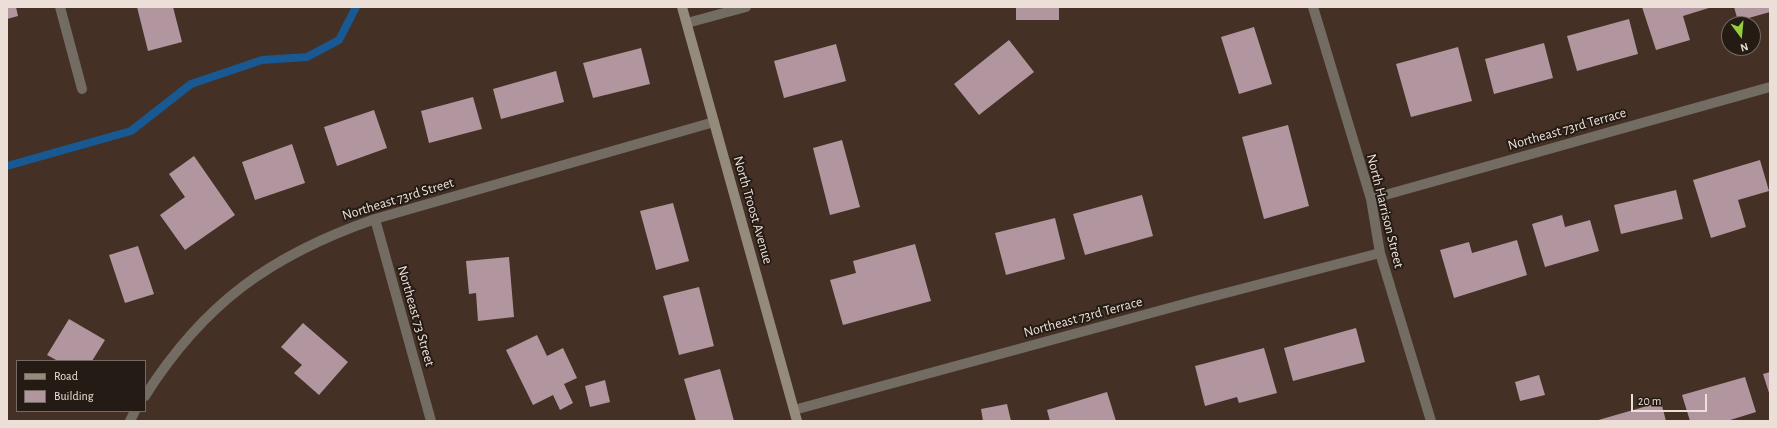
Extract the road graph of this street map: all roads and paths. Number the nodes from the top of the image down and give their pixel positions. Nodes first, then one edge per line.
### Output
1 (60, 7) edge
2 (682, 7) edge
3 (746, 7) edge
4 (1313, 7) edge
5 (687, 23) junction
6 (1770, 86) edge
7 (82, 89) dead end
8 (714, 122) junction
9 (1371, 199) junction
10 (375, 220) junction
11 (1380, 254) junction
12 (146, 394) edge
13 (794, 410) junction
14 (135, 412) edge
15 (130, 421) edge
16 (431, 421) edge
17 (797, 421) edge
18 (1431, 421) edge

1 - 7 street
2 - 5 street, North Troost Avenue
3 - 5 street
4 - 9 street, North Harrison Street
5 - 8 street, North Troost Avenue
6 - 9 street, Northeast 73rd Terrace
8 - 10 street, Northeast 73rd Street
8 - 13 street, North Troost Avenue
9 - 11 street, North Harrison Street
10 - 12 street, Northeast 73rd Street
10 - 16 street, Northeast 73 Street
11 - 13 street, Northeast 73rd Terrace
11 - 18 street, North Harrison Street
13 - 17 street, North Troost Avenue
14 - 15 street

